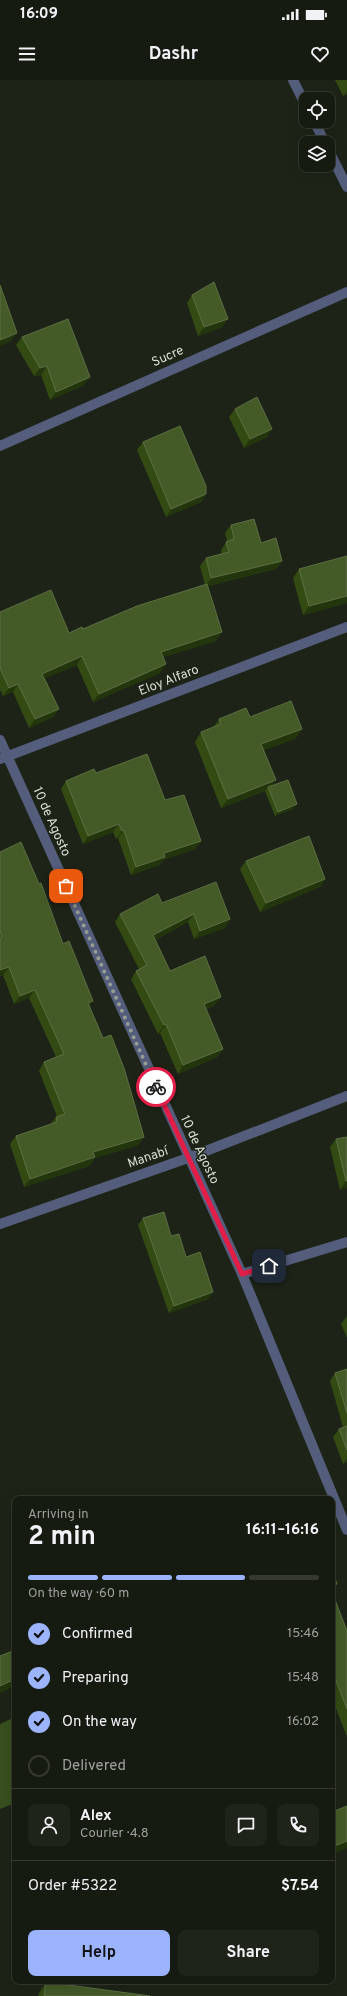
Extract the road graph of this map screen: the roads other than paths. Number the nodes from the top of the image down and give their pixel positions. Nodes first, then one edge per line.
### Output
1 (293, 80) edge
2 (299, 92) edge
3 (335, 163) edge
4 (347, 187) edge
5 (347, 292) edge
6 (0, 446) edge
7 (347, 627) edge
8 (0, 740) edge
9 (4, 758) edge
10 (347, 1096) edge
11 (188, 1158) junction
12 (0, 1224) edge
13 (347, 1242) edge
14 (242, 1274) junction
15 (333, 1496) edge
16 (335, 1501) edge
17 (347, 1530) edge

1 - 2 street
3 - 4 street
5 - 6 street, Sucre
7 - 9 street, Eloy Alfaro
8 - 9 street, 10 de Agosto
9 - 11 street, 10 de Agosto
10 - 11 street, Manabí
11 - 12 street, Manabí
11 - 14 street, 10 de Agosto
13 - 14 street
14 - 15 street, 10 de Agosto
16 - 17 street, 10 de Agosto

